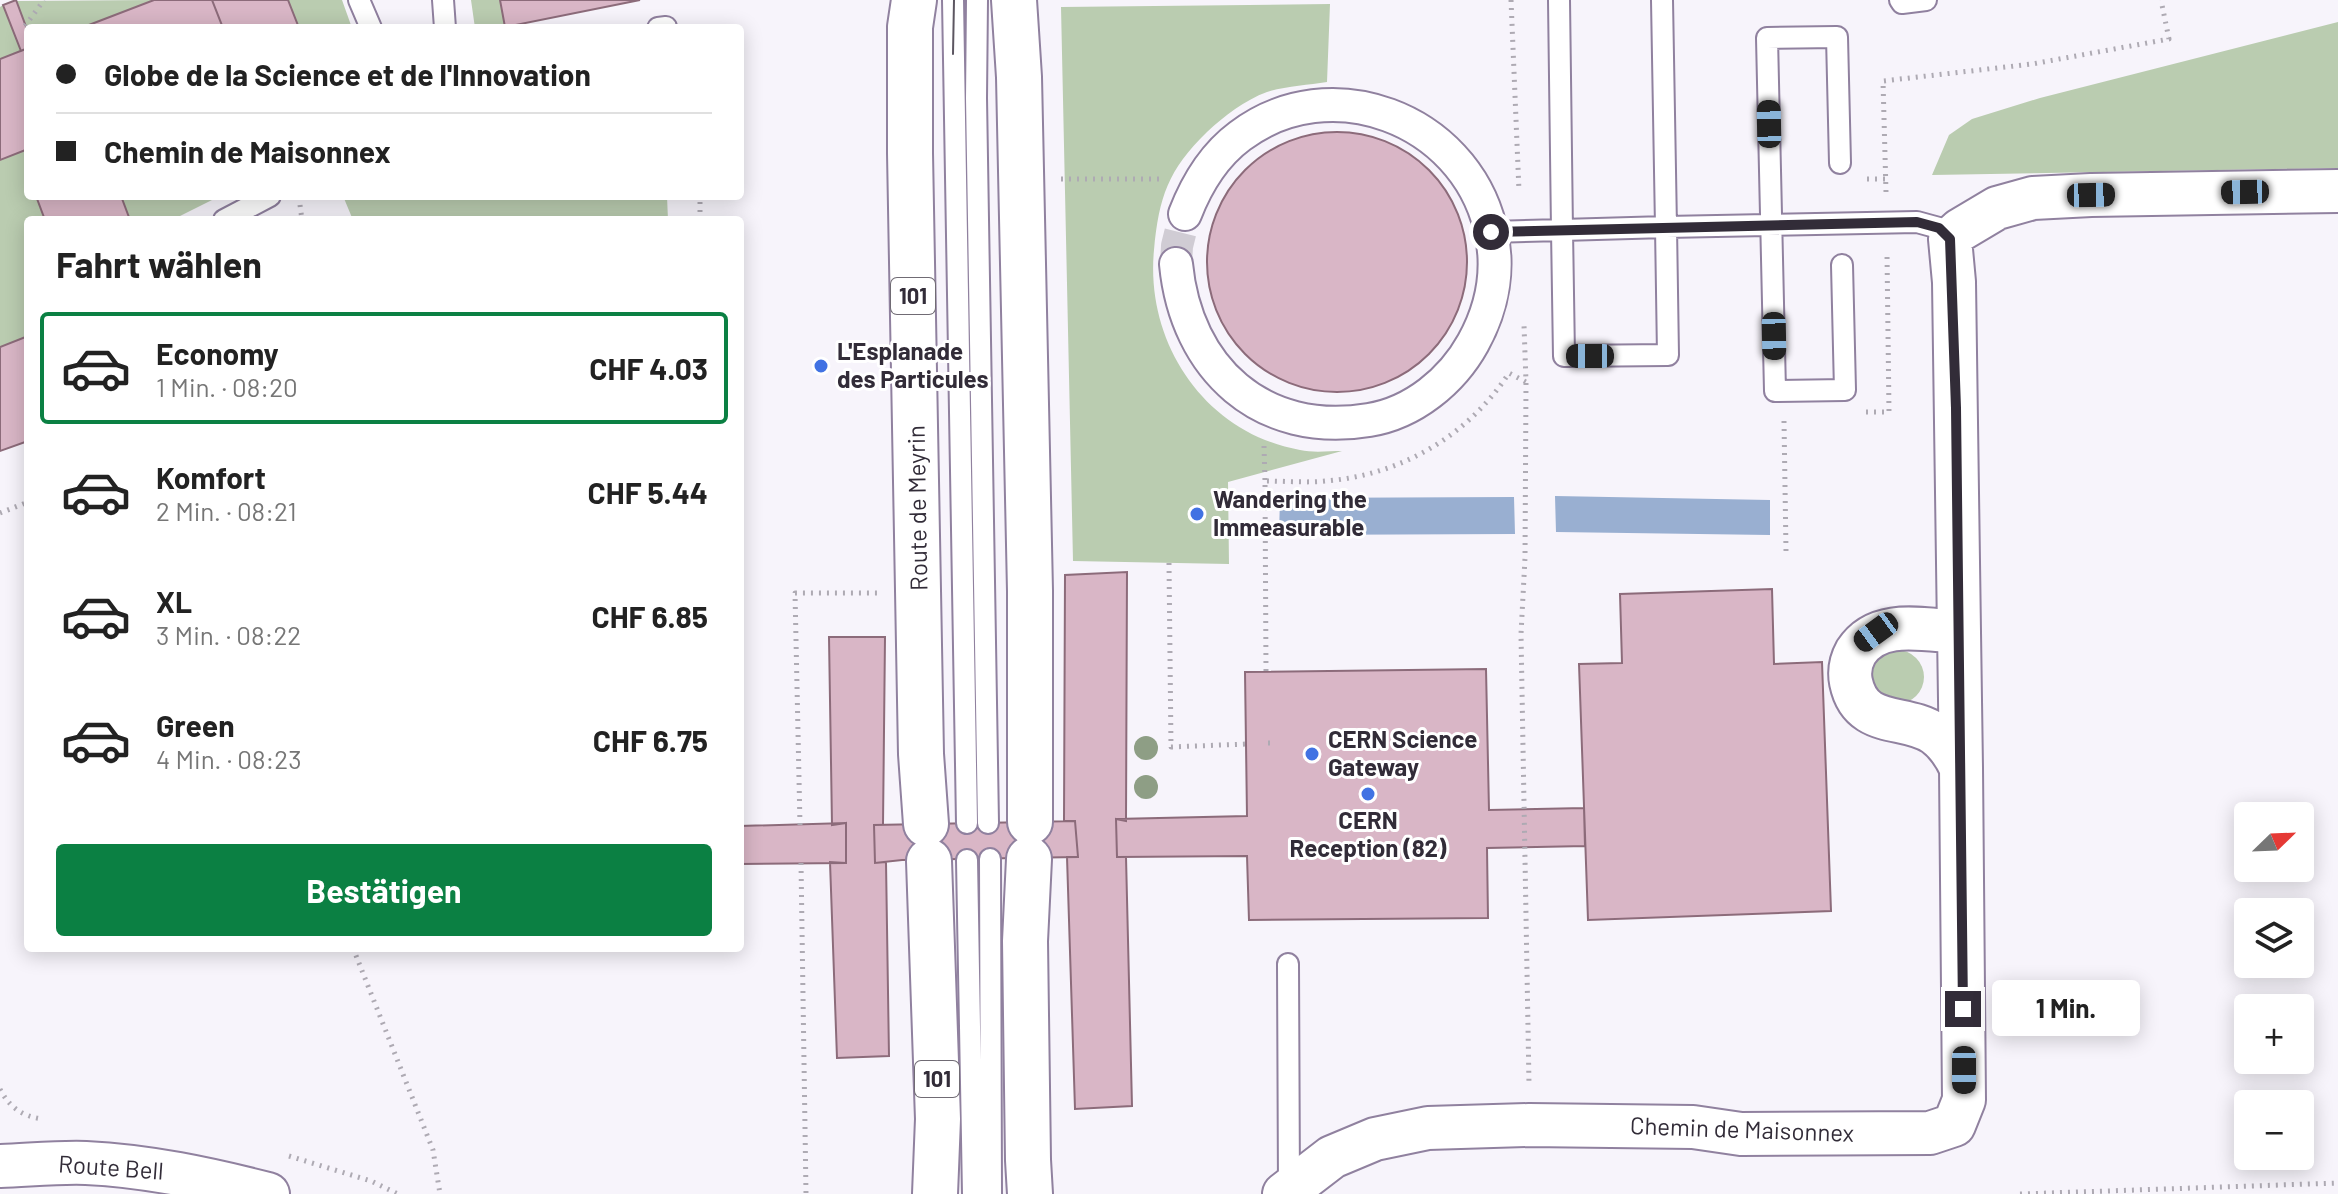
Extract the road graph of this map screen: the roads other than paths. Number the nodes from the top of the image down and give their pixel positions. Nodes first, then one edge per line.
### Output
1 (359, 0) edge
2 (443, 0) edge
3 (914, 0) edge
4 (953, 0) edge
5 (977, 0) edge
6 (1014, 0) edge
7 (1559, 0) edge
8 (1662, 0) edge
9 (1900, 0) edge
10 (1926, 0) edge
11 (369, 24) edge
12 (445, 24) edge
13 (1840, 163) dead end
14 (2338, 191) edge
15 (262, 200) edge
16 (1185, 214) tunnel mouth
17 (232, 216) edge
18 (1772, 225) junction
19 (1666, 227) junction
20 (1562, 230) junction
21 (1491, 232) junction
22 (1950, 239) junction
23 (1176, 264) tunnel mouth
24 (1842, 265) dead end
25 (1959, 632) junction
26 (1961, 768) junction
27 (947, 842) junction
28 (1007, 844) junction
29 (1288, 964) dead end
30 (0, 1166) edge
31 (1286, 1192) edge
32 (268, 1194) edge
33 (935, 1194) edge
34 (973, 1194) edge
35 (991, 1194) edge
36 (1030, 1194) edge

1 - 11 lane
2 - 12 lane
3 - 27 main road, Route de Meyrin / 101
4 - 27 lane
5 - 28 lane
6 - 28 main road
7 - 20 lane
8 - 19 lane
9 - 10 lane
13 - 18 lane
14 - 22 street
15 - 17 lane
16 - 21 street
18 - 19 lane
18 - 22 lane
18 - 24 lane
19 - 20 lane
19 - 20 lane
20 - 21 lane
21 - 23 street
22 - 25 street, Chemin de Maisonnex
25 - 26 street, Chemin de Maisonnex
25 - 26 street
26 - 31 street, Chemin de Maisonnex
27 - 33 main road, Route de Meyrin / 101
27 - 34 lane
28 - 35 lane
28 - 36 main road
29 - 31 lane
30 - 32 street, Route Bell

